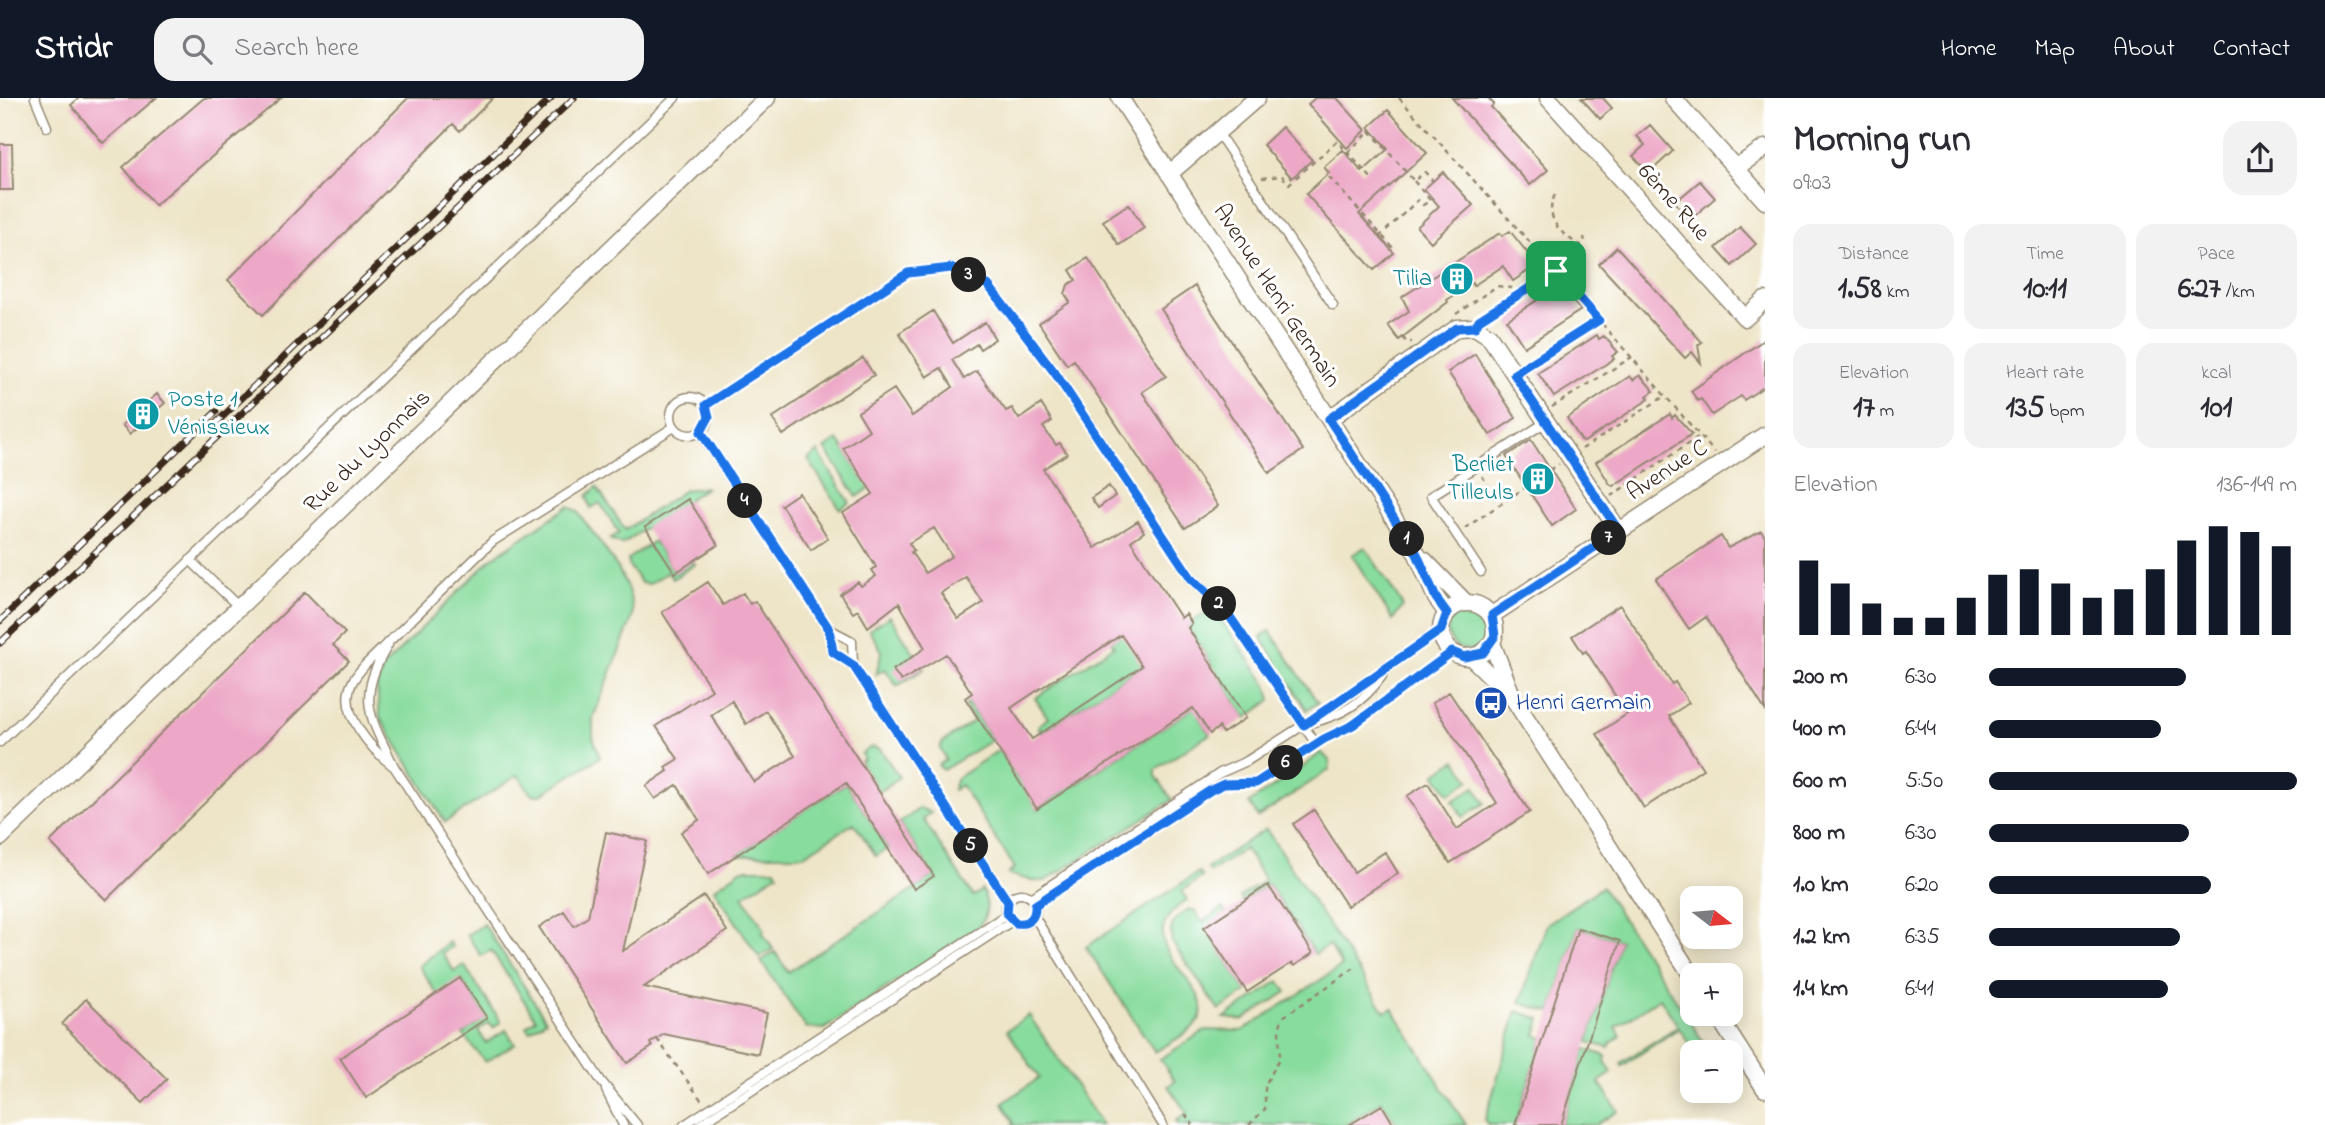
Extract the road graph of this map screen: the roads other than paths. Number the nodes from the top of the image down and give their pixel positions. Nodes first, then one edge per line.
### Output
1 (35, 98) edge
2 (675, 98) edge
3 (767, 98) edge
4 (1120, 98) edge
5 (1257, 98) edge
6 (1548, 98) edge
7 (1673, 98) edge
8 (47, 127) dead end
9 (1218, 133) junction
10 (1765, 148) edge
11 (1735, 168) junction
12 (1169, 174) junction
13 (1765, 201) edge
14 (1765, 300) edge
15 (1333, 305) dead end
16 (706, 405) junction
17 (1543, 418) junction
18 (1329, 419) junction
19 (674, 428) junction
20 (701, 432) junction
21 (1765, 435) edge
22 (1619, 531) junction
23 (1417, 554) junction
24 (190, 560) junction
25 (1481, 572) dead end
26 (1465, 602) junction
27 (239, 607) junction
28 (1447, 613) junction
29 (1492, 615) junction
30 (829, 629) junction
31 (1441, 630) junction
32 (1492, 643) junction
33 (388, 645) junction
34 (1452, 652) junction
35 (1471, 657) junction
36 (853, 665) junction
37 (1513, 698) junction
38 (1304, 725) junction
39 (0, 742) edge
40 (1316, 744) junction
41 (396, 768) junction
42 (0, 838) edge
43 (1008, 902) junction
44 (1033, 902) junction
45 (1034, 916) junction
46 (1010, 917) junction
47 (1684, 963) edge
48 (1724, 1026) edge
49 (601, 1081) junction
50 (1765, 1089) edge
51 (623, 1125) edge
52 (637, 1125) edge
53 (684, 1125) edge
54 (699, 1125) edge
55 (1163, 1125) edge

1 - 8 lane
2 - 24 lane
3 - 27 street, Rue du Lyonnais
4 - 12 street, Avenue Henri Germain
5 - 9 street
6 - 14 street, 6ème Rue
7 - 11 street
9 - 12 street
9 - 15 lane
10 - 11 street
11 - 13 street
12 - 18 street, Avenue Henri Germain
16 - 19 lane
16 - 20 lane
16 - 38 lane
17 - 18 street
17 - 22 street
17 - 25 lane
18 - 23 street, Avenue Henri Germain
19 - 20 lane
19 - 33 lane
20 - 30 lane
21 - 22 street, Avenue C
22 - 29 street, Avenue C
23 - 26 street, Avenue Henri Germain
23 - 28 street, Avenue Henri Germain
24 - 27 lane
24 - 39 lane
26 - 28 street
26 - 29 street, Avenue Henri Germain
27 - 42 street, Rue du Lyonnais
28 - 31 street
29 - 32 street
30 - 36 lane
30 - 36 lane
31 - 34 street
31 - 38 lane
32 - 35 street
32 - 37 street
33 - 41 lane
33 - 41 lane
34 - 35 street
34 - 40 lane
35 - 37 street
36 - 43 lane
37 - 47 street
38 - 40 lane
38 - 44 lane
40 - 44 lane
41 - 49 lane
43 - 44 lane
43 - 46 lane
44 - 45 lane
45 - 46 lane
45 - 55 lane
46 - 53 lane
46 - 54 lane
48 - 50 street
49 - 51 lane
49 - 52 lane

